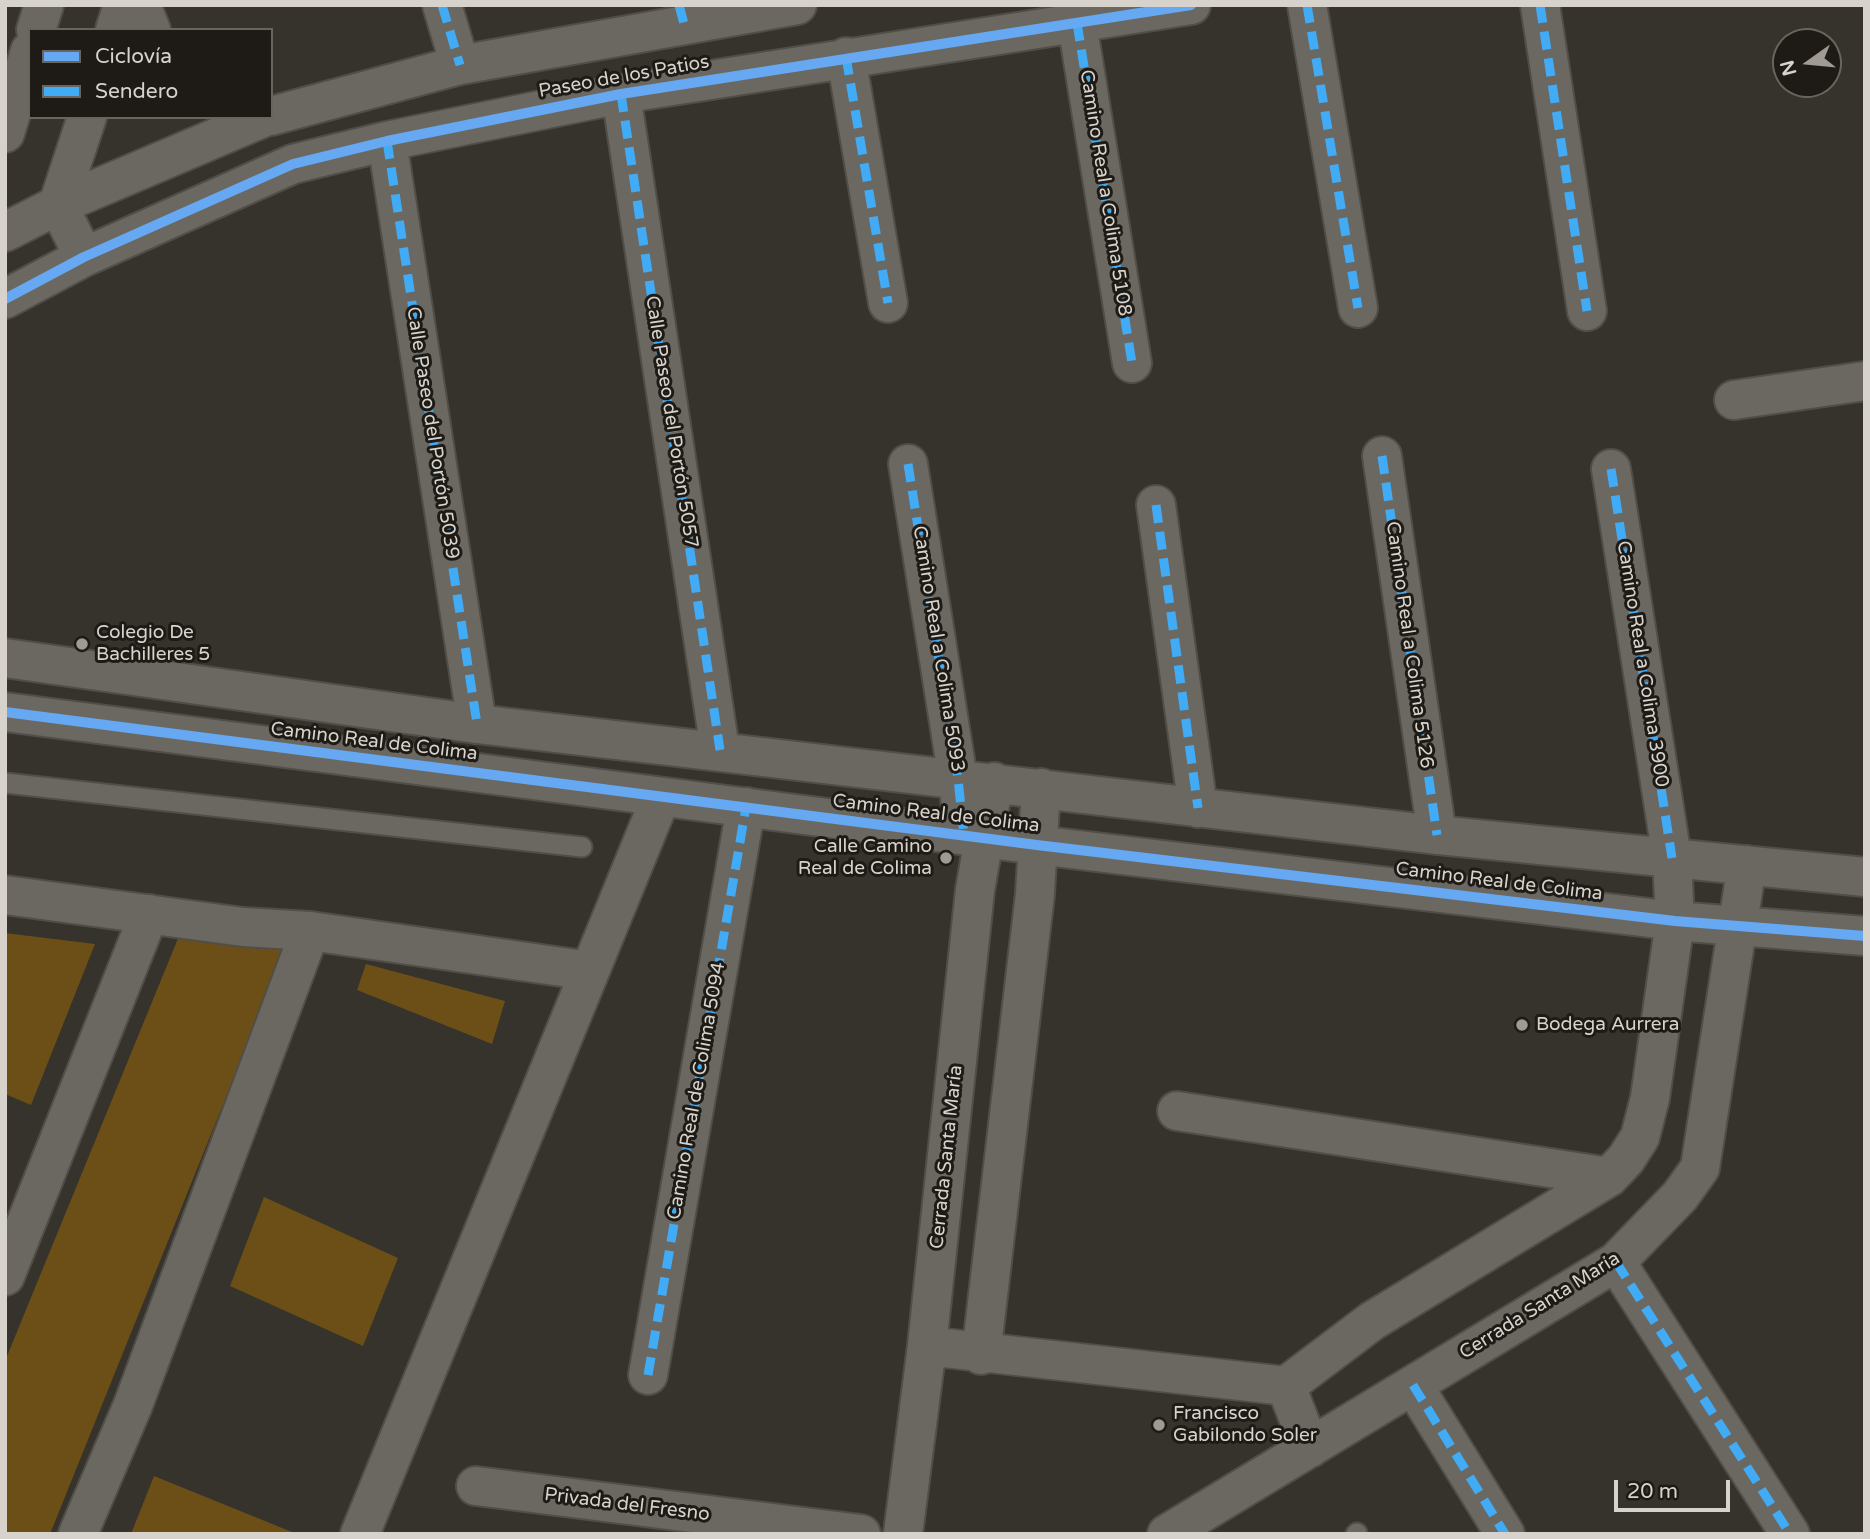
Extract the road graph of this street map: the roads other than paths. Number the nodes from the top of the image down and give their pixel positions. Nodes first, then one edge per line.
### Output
1 (44, 5) edge
2 (123, 5) edge
3 (141, 5) edge
4 (442, 5) edge
5 (797, 5) edge
6 (1191, 5) edge
7 (1307, 5) edge
8 (1540, 5) edge
9 (682, 15) edge
10 (1077, 23) junction
11 (37, 28) edge
12 (116, 28) edge
13 (150, 28) edge
14 (846, 57) junction
15 (28, 58) edge
16 (460, 65) junction
17 (621, 94) junction
18 (273, 114) edge
19 (86, 119) edge
20 (256, 119) edge
21 (5, 133) edge
22 (387, 141) junction
23 (58, 205) junction
24 (5, 232) edge
25 (5, 246) edge
26 (84, 257) junction
27 (17, 292) edge
28 (888, 303) dead end
29 (1358, 307) dead end
30 (1587, 311) dead end
31 (1132, 363) dead end
32 (1865, 380) edge
33 (1734, 400) dead end
34 (1382, 456) dead end
35 (908, 464) dead end
36 (1611, 470) dead end
37 (1156, 505) dead end
38 (5, 658) edge
39 (44, 663) junction
40 (21, 714) edge
41 (477, 724) junction
42 (720, 750) junction
43 (976, 780) junction
44 (5, 783) edge
45 (1041, 788) junction
46 (661, 797) junction
47 (746, 807) junction
48 (1198, 808) junction
49 (1437, 835) junction
50 (975, 836) junction
51 (1037, 845) junction
52 (582, 847) dead end
53 (1672, 858) junction
54 (1747, 865) junction
55 (1865, 877) edge
56 (5, 895) edge
57 (149, 914) junction
58 (1675, 921) junction
59 (1739, 924) junction
60 (310, 931) junction
61 (1865, 936) edge
62 (590, 971) junction
63 (1177, 1111) dead end
64 (1609, 1177) junction
65 (1616, 1262) junction
66 (5, 1276) edge
67 (927, 1346) junction
68 (981, 1355) junction
69 (648, 1375) dead end
70 (1413, 1385) junction
71 (1286, 1386) junction
72 (1310, 1448) junction
73 (476, 1486) dead end
74 (78, 1534) edge
75 (360, 1534) edge
76 (861, 1534) edge
77 (903, 1534) edge
78 (1167, 1534) edge
79 (1506, 1534) edge
80 (1790, 1534) edge

1 - 11 street
2 - 12 street
3 - 13 street
4 - 16 street
5 - 9 street
6 - 10 street, Paseo de los Patios
7 - 29 street
8 - 30 street
9 - 16 street
10 - 14 street, Paseo de los Patios
10 - 31 street, Camino Real a Colima 5108
14 - 17 street, Paseo de los Patios
14 - 28 street
15 - 21 street
16 - 18 street
17 - 22 street, Paseo de los Patios
17 - 42 street, Calle Paseo del Portón 5057
19 - 23 street
20 - 23 street
22 - 26 street, Paseo de los Patios
22 - 41 street, Calle Paseo del Portón 5039
23 - 24 street
23 - 26 street
25 - 27 street
26 - 27 street, Paseo de los Patios
32 - 33 street
34 - 49 street, Camino Real a Colima 5126
35 - 43 street, Camino Real a Colima 5093
36 - 53 street, Camino Real a Colima 3900
37 - 48 street
38 - 39 street, Camino Real de Colima
39 - 40 street
39 - 41 street, Camino Real de Colima
40 - 46 street, Camino Real de Colima
41 - 42 street, Camino Real de Colima
42 - 43 street, Camino Real de Colima
43 - 45 street, Camino Real de Colima
43 - 50 street, Camino Real a Colima 5093
44 - 52 lane
45 - 48 street, Camino Real de Colima
45 - 51 street
46 - 47 street, Camino Real de Colima
46 - 62 street
47 - 50 street, Camino Real de Colima
47 - 69 street, Camino Real de Colima 5094
48 - 49 street, Camino Real de Colima
49 - 53 street, Camino Real de Colima
50 - 51 street, Camino Real de Colima
50 - 67 street, Cerrada Santa María
51 - 58 street, Camino Real de Colima
51 - 68 street
53 - 54 street, Camino Real de Colima
53 - 58 street
54 - 55 street, Camino Real de Colima
54 - 59 street, Cerrada Santa María
56 - 57 street
57 - 60 street
57 - 66 street
58 - 59 street, Camino Real de Colima
58 - 64 street
59 - 61 street, Camino Real de Colima
59 - 65 street, Cerrada Santa María
60 - 62 street
60 - 74 street
62 - 75 street
63 - 64 street
64 - 71 street
65 - 70 street, Cerrada Santa María
65 - 80 street
67 - 68 street
67 - 77 street, Cerrada Santa María
68 - 71 street
70 - 72 street, Cerrada Santa María
70 - 79 street
71 - 72 street
72 - 78 street, Cerrada Santa María
73 - 76 street, Privada del Fresno

